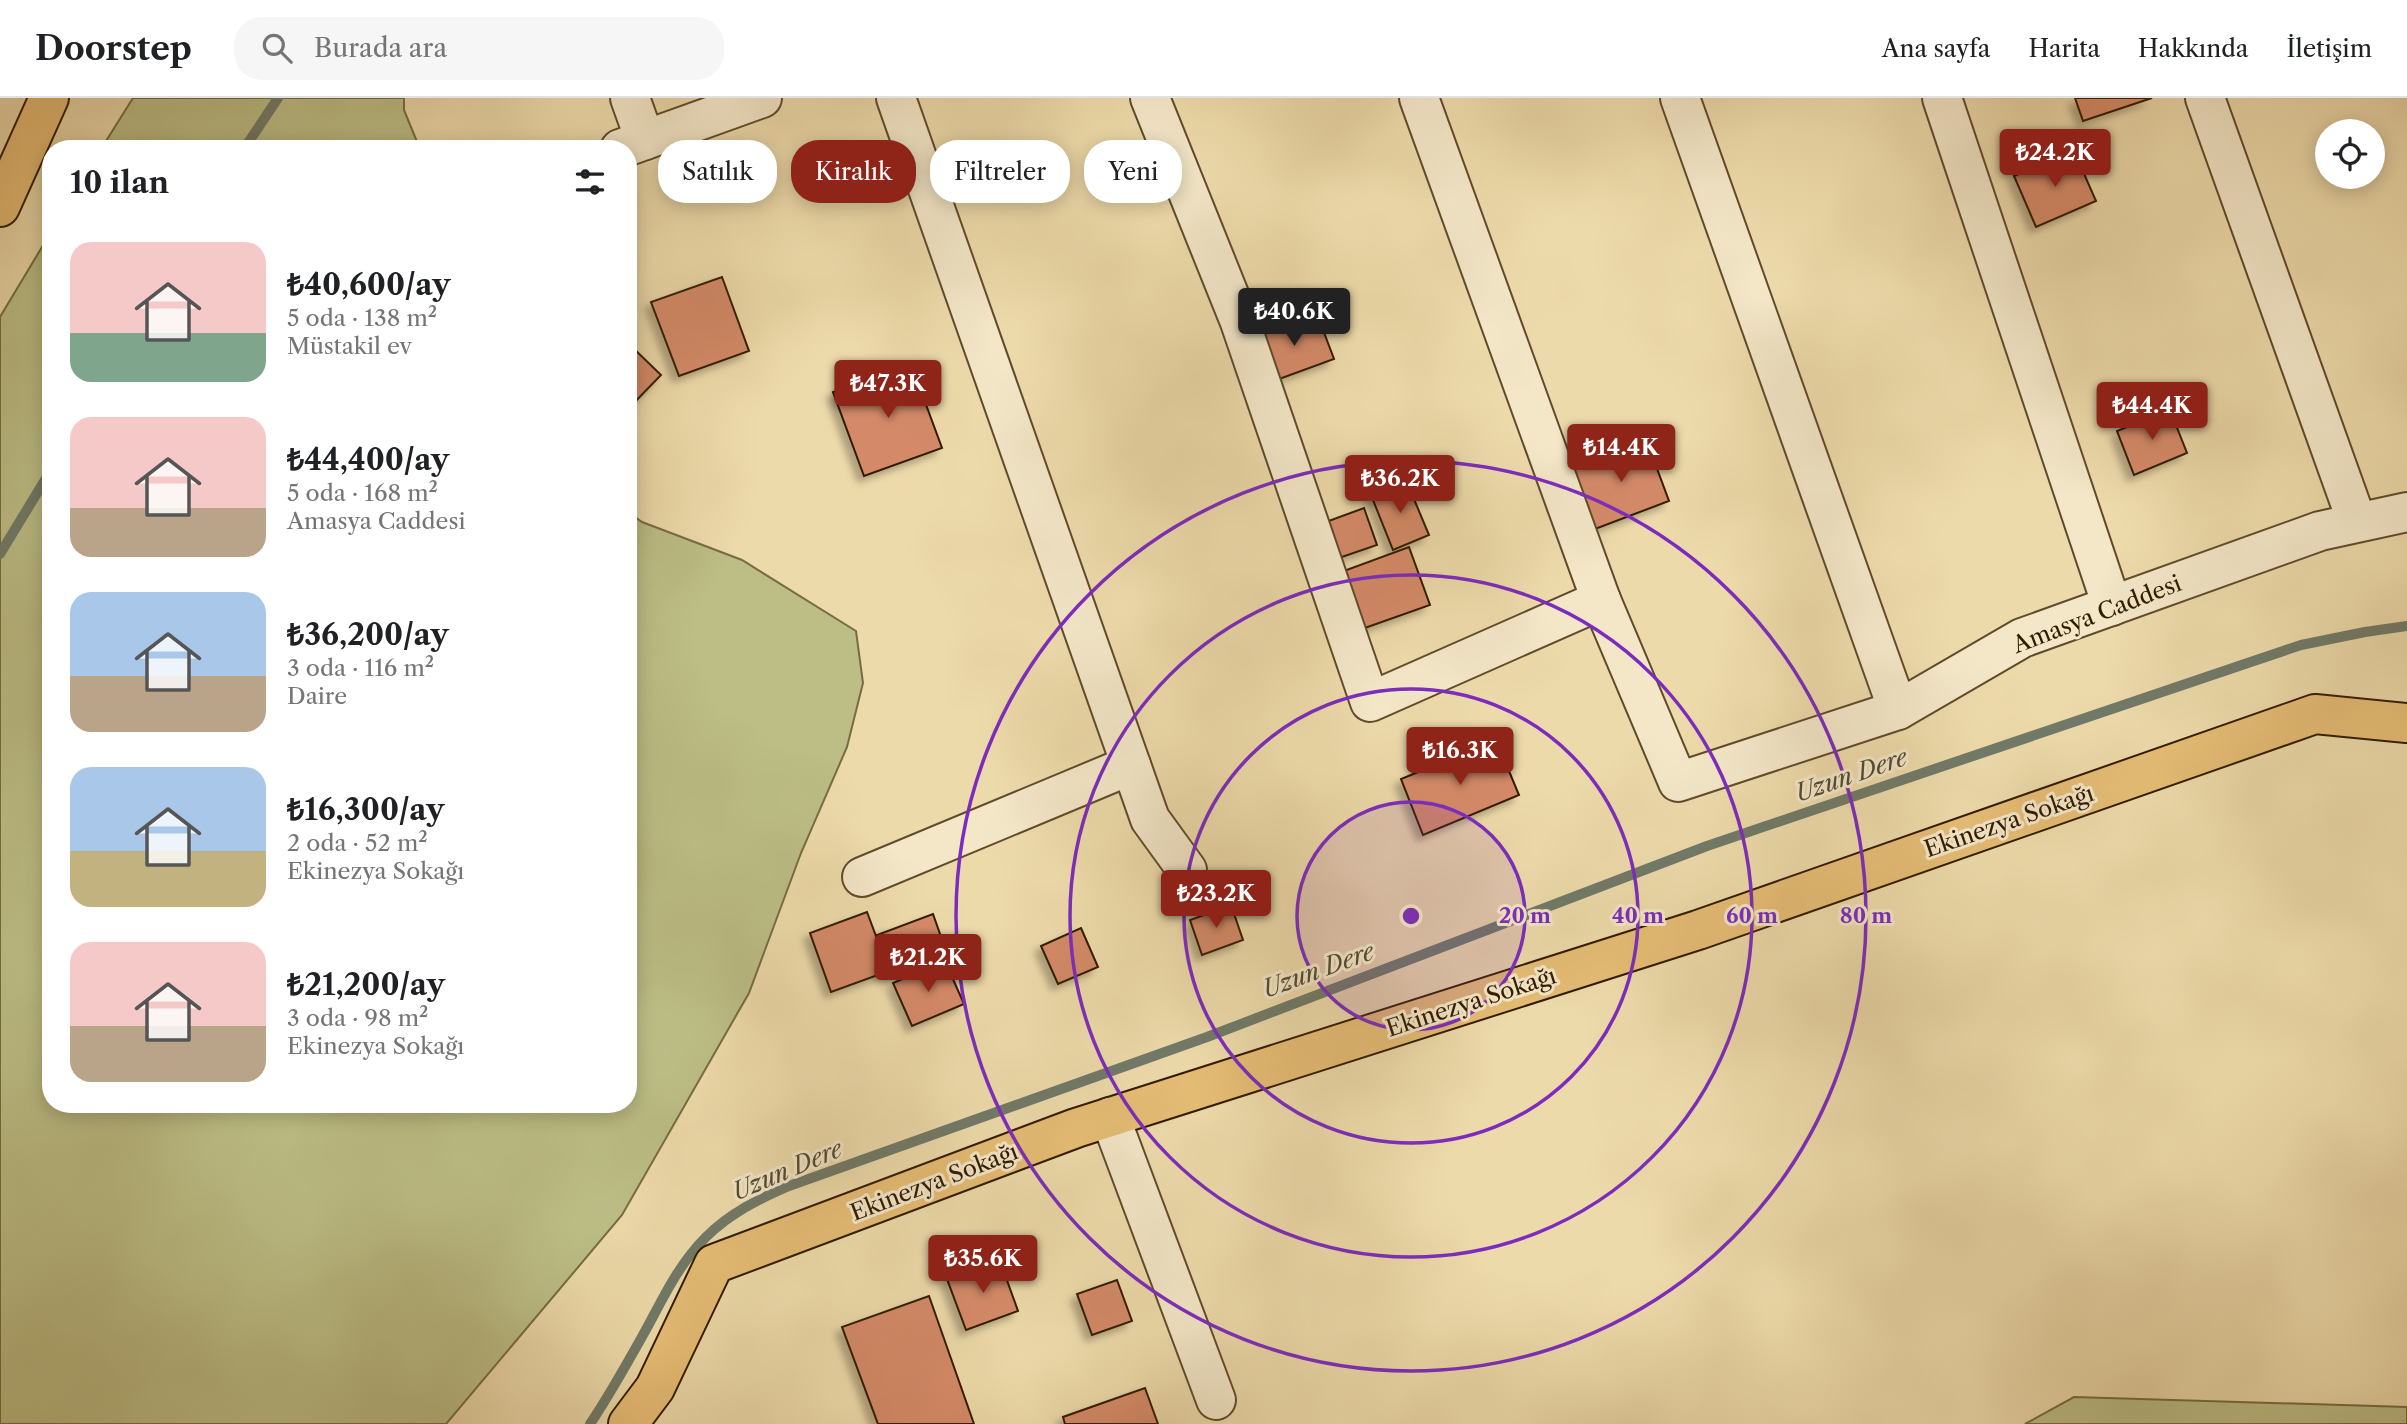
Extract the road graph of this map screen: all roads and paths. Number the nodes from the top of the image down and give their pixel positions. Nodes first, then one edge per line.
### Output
1 (28, 98) edge
2 (49, 98) edge
3 (630, 98) edge
4 (761, 98) edge
5 (896, 98) edge
6 (1150, 98) edge
7 (1419, 98) edge
8 (1681, 98) edge
9 (1942, 98) edge
10 (2205, 98) edge
11 (632, 140) edge
12 (637, 142) edge
13 (0, 144) edge
14 (0, 207) edge
15 (2407, 512) edge
16 (2357, 522) junction
17 (1601, 600) junction
18 (2112, 606) junction
19 (1898, 710) junction
20 (2407, 723) edge
21 (1131, 765) junction
22 (1187, 870) dead end
23 (862, 877) dead end
24 (1110, 1117) junction
25 (1216, 1400) dead end
26 (628, 1424) edge

1 - 13 main road
2 - 14 main road
3 - 11 street
4 - 12 street
5 - 21 street
6 - 17 street
7 - 17 street
8 - 19 street
9 - 18 street
10 - 16 street
15 - 16 street, Amasya Caddesi
16 - 18 street, Amasya Caddesi
17 - 19 street, Amasya Caddesi
18 - 19 street, Amasya Caddesi
20 - 24 main road, Ekinezya Sokağı
21 - 22 street
21 - 23 street
24 - 25 street
24 - 26 main road, Ekinezya Sokağı

